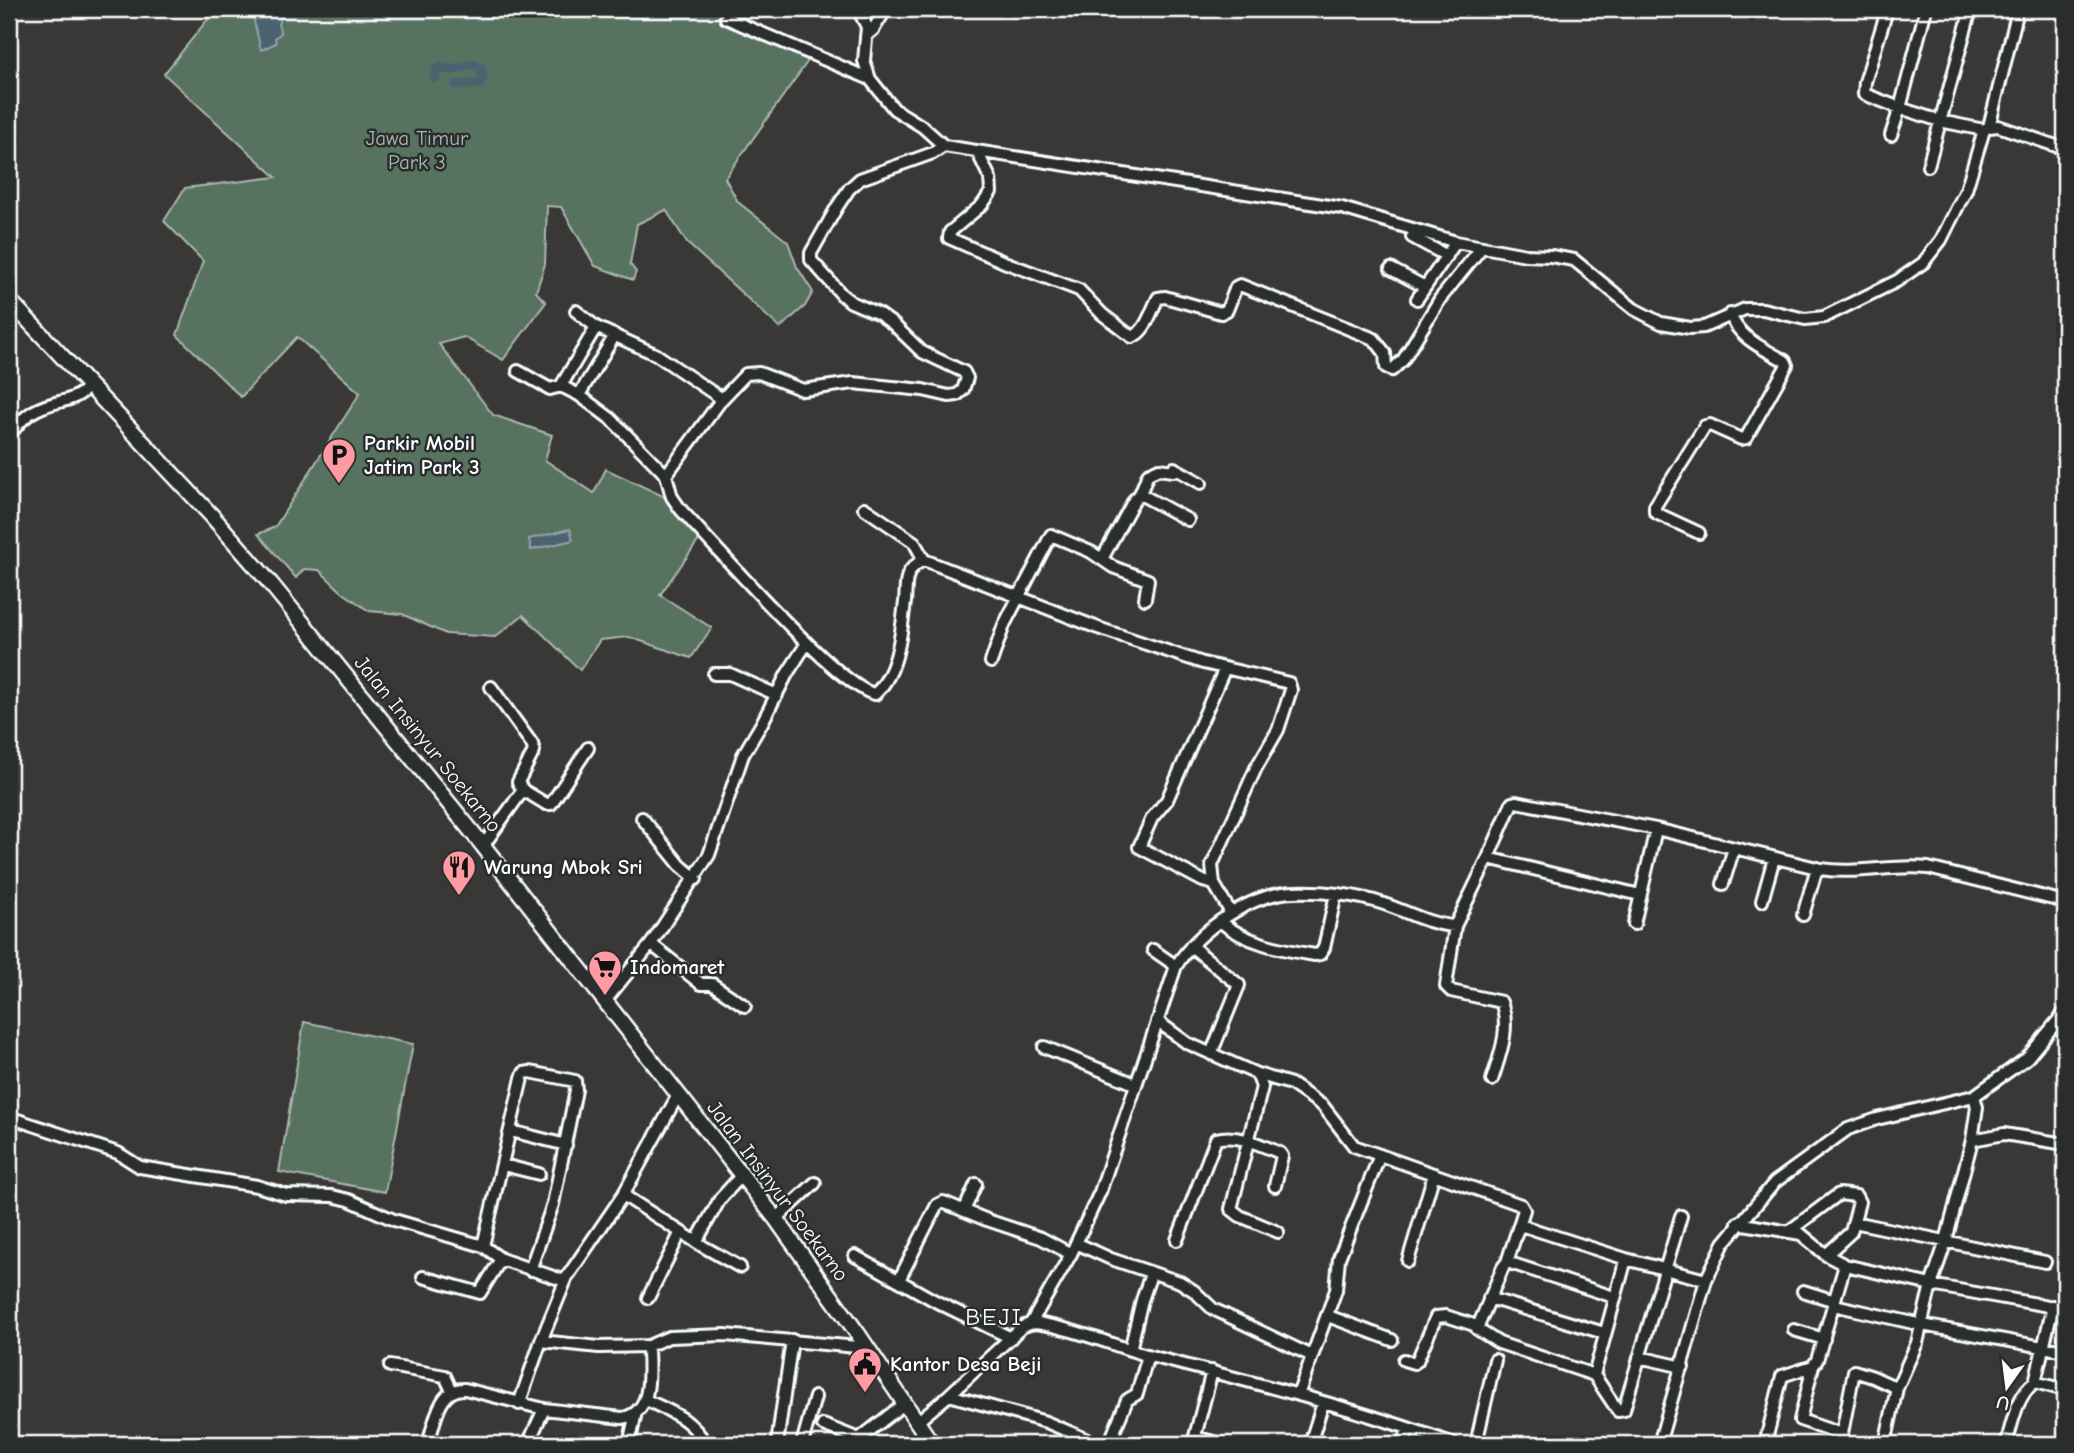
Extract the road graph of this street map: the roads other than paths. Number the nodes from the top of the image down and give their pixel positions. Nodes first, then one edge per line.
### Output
1 (858, 9) edge
2 (886, 9) edge
3 (1926, 9) edge
4 (1971, 9) edge
5 (1885, 17) dead end
6 (2016, 18) dead end
7 (726, 19) dead end
8 (866, 36) junction
9 (870, 79) junction
10 (1900, 108) junction
11 (1940, 121) junction
12 (1987, 129) junction
13 (1891, 135) dead end
14 (944, 146) junction
15 (2065, 149) edge
16 (977, 151) junction
17 (1928, 166) dead end
18 (1412, 237) dead end
19 (1456, 242) junction
20 (1482, 247) junction
21 (1447, 256) junction
22 (1391, 269) dead end
23 (1425, 287) junction
24 (1417, 299) dead end
25 (9, 300) edge
26 (576, 311) dead end
27 (1730, 314) junction
28 (596, 327) junction
29 (615, 335) junction
30 (518, 371) dead end
31 (89, 386) junction
32 (561, 386) junction
33 (579, 395) junction
34 (722, 399) junction
35 (9, 436) edge
36 (666, 475) junction
37 (1201, 483) dead end
38 (1137, 497) junction
39 (864, 508) dead end
40 (1188, 520) dead end
41 (1699, 533) dead end
42 (1102, 559) junction
43 (924, 560) junction
44 (1018, 598) junction
45 (1146, 598) dead end
46 (807, 643) junction
47 (991, 662) dead end
48 (1225, 668) junction
49 (714, 674) dead end
50 (491, 687) dead end
51 (777, 695) junction
52 (588, 748) dead end
53 (523, 790) junction
54 (642, 818) dead end
55 (1656, 830) junction
56 (483, 846) junction
57 (1734, 848) junction
58 (1488, 858) junction
59 (1774, 858) junction
60 (1817, 868) junction
61 (696, 879) junction
62 (1214, 884) junction
63 (1723, 884) dead end
64 (1336, 894) junction
65 (1640, 895) junction
66 (1762, 901) dead end
67 (2065, 902) edge
68 (1231, 913) junction
69 (1803, 915) dead end
70 (1220, 921) junction
71 (1634, 924) dead end
72 (1455, 926) junction
73 (651, 944) junction
74 (1191, 946) junction
75 (1153, 950) dead end
76 (1176, 966) junction
77 (605, 1001) junction
78 (745, 1006) dead end
79 (2065, 1012) edge
80 (1157, 1021) junction
81 (1044, 1046) dead end
82 (1211, 1054) junction
83 (1257, 1074) junction
84 (1492, 1080) dead end
85 (1135, 1084) junction
86 (678, 1095) junction
87 (1973, 1096) junction
88 (9, 1117) edge
89 (511, 1131) junction
90 (1972, 1140) junction
91 (1248, 1141) junction
92 (2065, 1144) edge
93 (566, 1145) junction
94 (1380, 1155) junction
95 (503, 1166) junction
96 (539, 1174) dead end
97 (1434, 1174) junction
98 (742, 1175) junction
99 (815, 1183) dead end
100 (976, 1184) dead end
101 (1275, 1186) dead end
102 (623, 1195) junction
103 (964, 1211) junction
104 (1681, 1216) dead end
105 (776, 1219) junction
106 (1854, 1222) junction
107 (1738, 1223) junction
108 (1520, 1225) junction
109 (681, 1232) junction
110 (1278, 1232) dead end
111 (1788, 1232) junction
112 (1177, 1240) dead end
113 (1946, 1241) junction
114 (696, 1242) junction
115 (483, 1246) junction
116 (1074, 1248) junction
117 (1826, 1255) junction
118 (855, 1256) dead end
119 (501, 1259) junction
120 (1626, 1259) junction
121 (1408, 1261) dead end
122 (1507, 1262) junction
123 (2045, 1262) dead end
124 (1844, 1265) junction
125 (740, 1267) dead end
126 (1666, 1269) junction
127 (530, 1270) junction
128 (1151, 1274) junction
129 (423, 1277) dead end
130 (899, 1280) junction
131 (1706, 1280) junction
132 (565, 1281) junction
133 (1931, 1284) junction
134 (1804, 1291) dead end
135 (1614, 1297) junction
136 (648, 1298) dead end
137 (1489, 1298) junction
138 (1835, 1303) junction
139 (2053, 1306) junction
140 (2065, 1309) edge
141 (1328, 1316) junction
142 (1031, 1323) junction
143 (1922, 1325) junction
144 (1477, 1326) junction
145 (1794, 1330) dead end
146 (1604, 1334) junction
147 (1011, 1338) junction
148 (1824, 1339) junction
149 (792, 1340) junction
150 (1392, 1340) dead end
151 (541, 1341) junction
152 (648, 1346) junction
153 (2043, 1346) junction
154 (868, 1348) junction
155 (1130, 1350) junction
156 (2065, 1351) edge
157 (1148, 1355) junction
158 (1312, 1356) junction
159 (1639, 1357) junction
160 (1404, 1360) dead end
161 (1495, 1360) dead end
162 (390, 1366) dead end
163 (1813, 1366) junction
164 (1682, 1367) junction
165 (1213, 1371) junction
166 (1594, 1375) junction
167 (2035, 1382) junction
168 (1897, 1388) junction
169 (2065, 1390) edge
170 (452, 1391) junction
171 (949, 1395) junction
172 (1298, 1395) junction
173 (815, 1396) dead end
174 (646, 1400) junction
175 (905, 1403) junction
176 (1323, 1403) junction
177 (519, 1404) junction
178 (544, 1409) junction
179 (636, 1412) junction
180 (917, 1422) junction
181 (823, 1425) dead end
182 (1409, 1428) junction
183 (1841, 1439) edge
184 (858, 1441) edge
185 (1194, 1441) edge
186 (428, 1444) edge
187 (528, 1444) edge
188 (633, 1444) edge
189 (706, 1444) edge
190 (777, 1444) edge
191 (802, 1444) edge
192 (932, 1444) edge
193 (1098, 1444) edge
194 (1109, 1444) edge
195 (1221, 1444) edge
196 (1310, 1444) edge
197 (1404, 1444) edge
198 (1454, 1444) edge
199 (1476, 1444) edge
200 (1659, 1444) edge
201 (1765, 1444) edge
202 (1885, 1444) edge
203 (2006, 1444) edge

1 - 8 street
2 - 8 street
3 - 10 street
4 - 11 street
5 - 10 street
6 - 12 street
7 - 9 street
8 - 9 street
9 - 14 street
10 - 11 street
10 - 13 street
11 - 12 street
11 - 17 street
12 - 15 street
12 - 27 street
14 - 16 street
14 - 34 street
16 - 19 street
16 - 20 street
18 - 21 street
19 - 20 street
19 - 21 street
20 - 27 street
21 - 23 street
22 - 23 street
23 - 24 street
25 - 31 main road, Jalan Insinyur Soekarno
26 - 28 street
27 - 41 street
28 - 29 street
28 - 32 street
29 - 33 street
29 - 34 street
30 - 32 street
31 - 35 street
31 - 56 main road, Jalan Insinyur Soekarno
32 - 33 street
33 - 36 street
34 - 36 street
36 - 46 street
37 - 38 street
38 - 40 street
38 - 42 street
39 - 43 street
42 - 44 street
42 - 45 street
43 - 44 street
43 - 46 street
44 - 47 street
44 - 48 street
46 - 51 street
48 - 62 street
48 - 62 street
49 - 51 street
50 - 53 street
51 - 61 street
52 - 53 street
53 - 56 street
54 - 61 street
55 - 57 street
55 - 58 street
55 - 65 street
56 - 77 main road, Jalan Insinyur Soekarno
57 - 59 street
57 - 63 street
58 - 65 street
58 - 72 street
59 - 60 street
59 - 66 street
60 - 67 street
60 - 69 street
61 - 73 street
62 - 68 street
64 - 68 street
64 - 70 street
64 - 72 street
65 - 71 street
68 - 70 street
70 - 74 street
72 - 84 street
73 - 77 street
73 - 78 street
74 - 76 street
74 - 82 street
75 - 76 street
76 - 80 street
77 - 86 main road, Jalan Insinyur Soekarno
79 - 87 street
80 - 82 street
80 - 85 street
81 - 85 street
82 - 83 street
83 - 91 street
83 - 94 street
85 - 116 street
86 - 98 main road, Jalan Insinyur Soekarno
86 - 102 street
87 - 90 street
87 - 107 street
88 - 115 street
89 - 93 street
89 - 93 street
89 - 95 street
90 - 92 street
90 - 113 street
91 - 101 street
91 - 110 street
91 - 112 street
93 - 127 street
94 - 97 street
94 - 141 street
95 - 96 street
95 - 115 street
97 - 108 street
97 - 121 street
98 - 105 main road, Jalan Insinyur Soekarno
98 - 114 street
99 - 105 street
100 - 103 street
102 - 109 street
102 - 132 street
103 - 116 street
103 - 130 street
104 - 126 street
105 - 154 main road, Jalan Insinyur Soekarno
106 - 111 street
106 - 113 street
106 - 117 street
107 - 111 street
107 - 131 street
108 - 120 street
108 - 122 street
109 - 114 street
109 - 136 street
111 - 117 street
113 - 123 street
113 - 133 street
114 - 125 street
115 - 119 street
116 - 128 street
116 - 142 street
117 - 124 street
118 - 130 street
119 - 127 street
119 - 129 street
120 - 126 street
120 - 135 street
122 - 135 street
122 - 137 street
124 - 133 street
124 - 138 street
126 - 131 street
126 - 159 street
127 - 132 street
128 - 155 street
128 - 158 street
130 - 147 street
131 - 164 street
132 - 151 street
133 - 139 street
133 - 143 street
134 - 138 street
135 - 146 street
137 - 144 street
137 - 146 street
138 - 143 street
138 - 148 street
139 - 140 street
139 - 153 street
141 - 150 street
141 - 158 street
142 - 147 street
142 - 155 street
143 - 153 street
143 - 168 street
144 - 160 street
144 - 166 street
145 - 148 street
146 - 166 street
147 - 171 street
148 - 163 street
149 - 152 street
149 - 154 street
149 - 190 street
151 - 152 street
151 - 177 street
152 - 174 street
153 - 156 street
153 - 167 street
154 - 175 main road, Jalan Insinyur Soekarno
155 - 157 street
157 - 165 street
157 - 194 street
158 - 172 street
159 - 164 street
159 - 166 street
161 - 199 street
162 - 170 street
163 - 183 street
163 - 201 street
164 - 200 street
165 - 172 street
165 - 185 street
167 - 169 street
167 - 203 street
168 - 183 street
168 - 202 street
170 - 177 street
170 - 186 street
171 - 180 street
171 - 193 street
172 - 176 street
173 - 191 street
174 - 179 street
174 - 189 street
175 - 180 main road, Jalan Insinyur Soekarno
175 - 184 street
176 - 182 street
176 - 196 street
177 - 178 street
178 - 179 street
178 - 187 street
179 - 188 street
180 - 192 main road, Jalan Insinyur Soekarno
181 - 184 street
182 - 197 street
182 - 198 street
185 - 195 street

